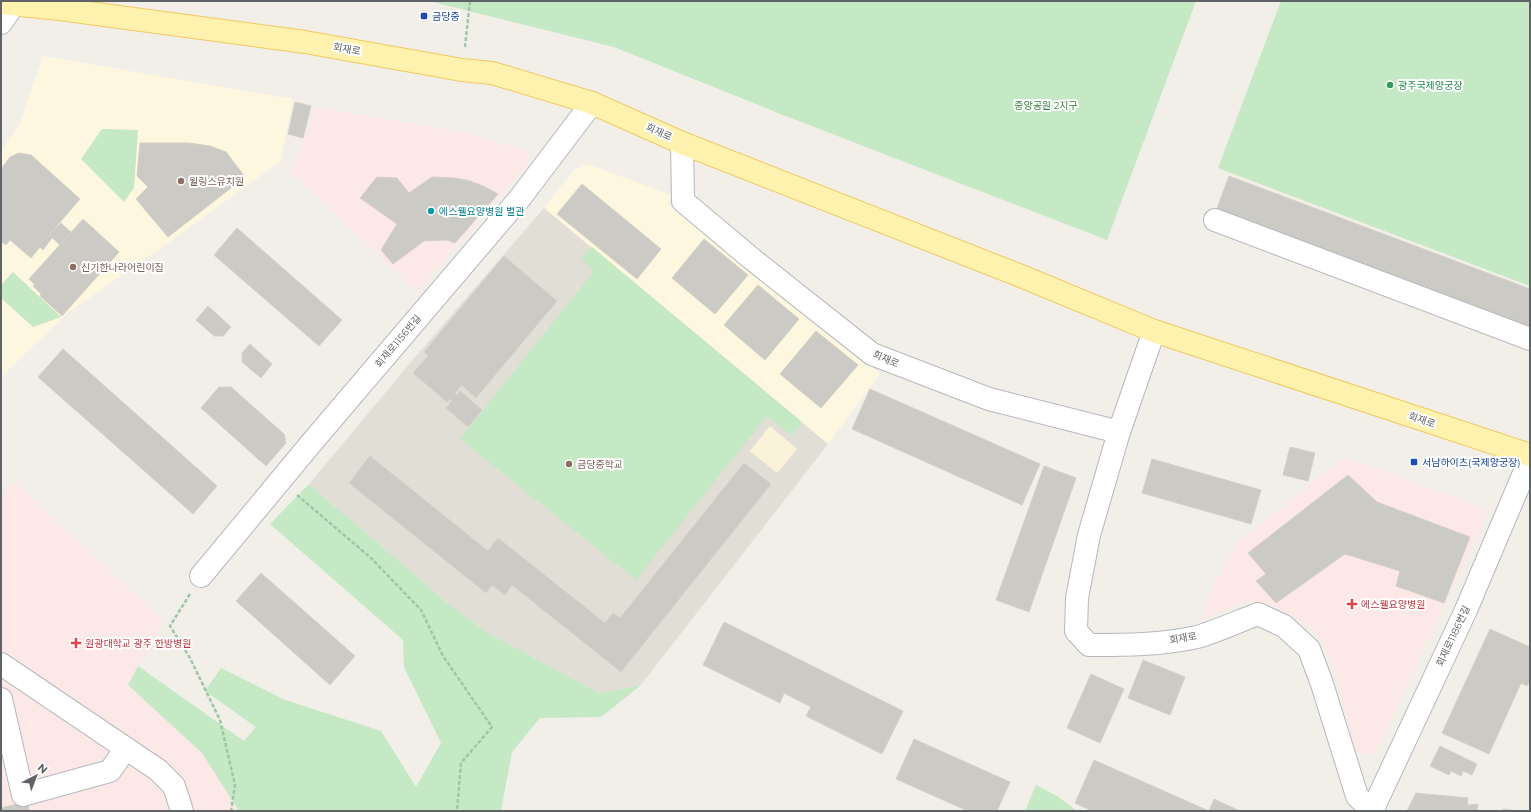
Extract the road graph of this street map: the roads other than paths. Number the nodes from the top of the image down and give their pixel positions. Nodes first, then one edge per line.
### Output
1 (11, 3) edge
2 (1, 23) edge
3 (592, 102) junction
4 (682, 143) junction
5 (1215, 220) dead end
6 (1154, 331) junction
7 (1530, 339) edge
8 (1119, 432) junction
9 (1530, 455) edge
10 (1530, 459) edge
11 (201, 576) road end
12 (1, 664) edge
13 (1, 699) edge
14 (126, 748) junction
15 (182, 811) edge
16 (1372, 811) edge

1 - 2 street
1 - 3 main road, 회재로
3 - 4 main road, 회재로
3 - 11 street, 회재로1156번길
4 - 6 main road, 회재로
4 - 8 street, 회재로
5 - 7 street
6 - 8 street, 회재로
6 - 9 main road, 회재로
8 - 16 street, 회재로
10 - 16 street, 회재로1186번길
12 - 14 street
13 - 14 street
14 - 15 street

